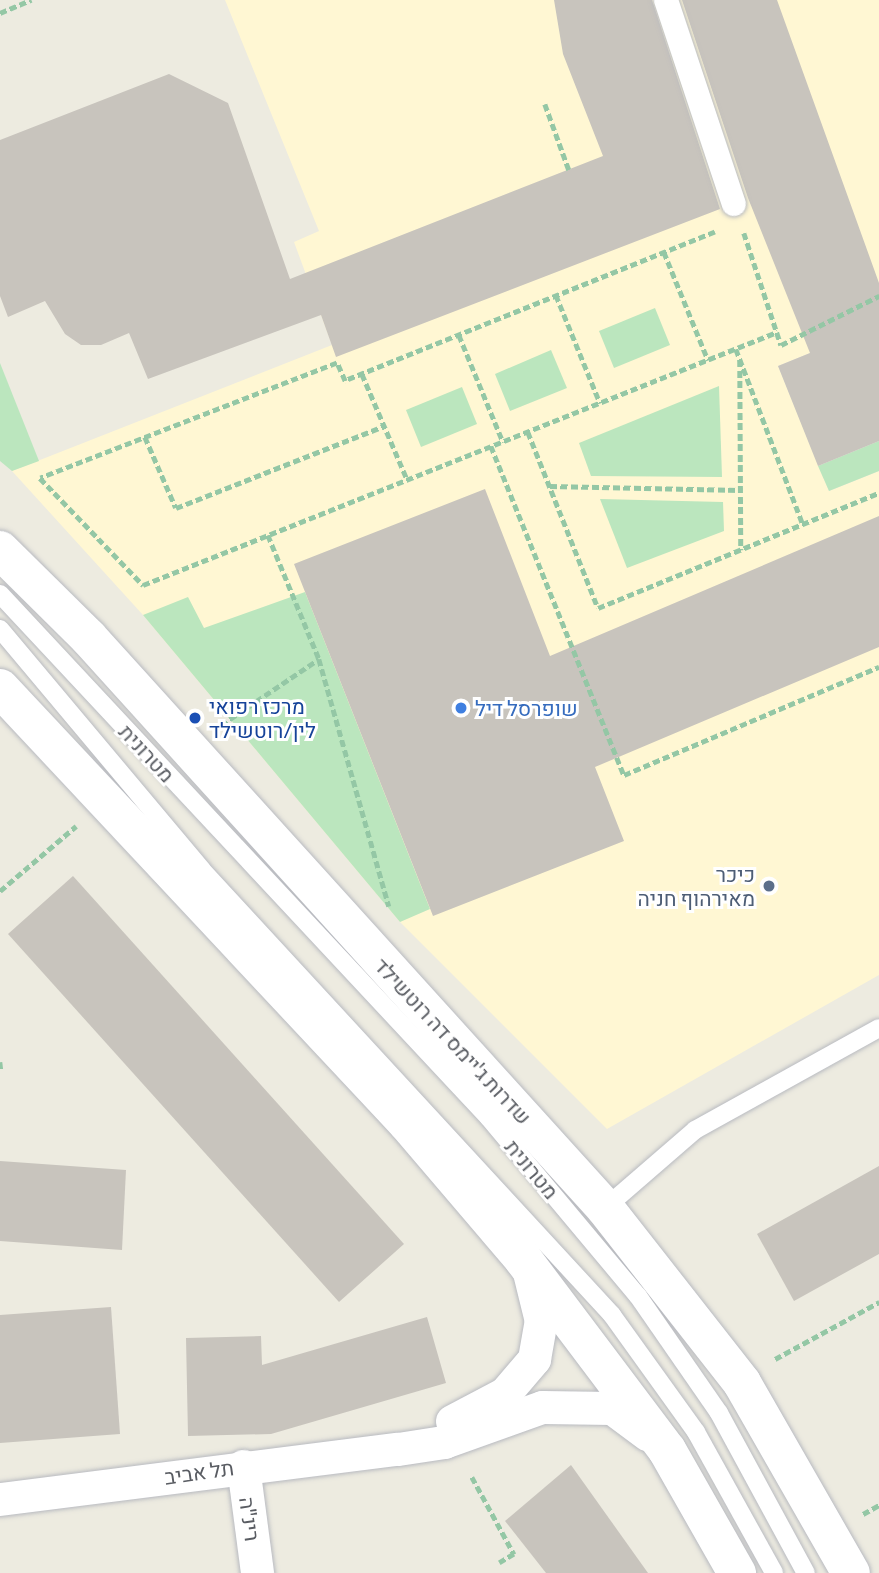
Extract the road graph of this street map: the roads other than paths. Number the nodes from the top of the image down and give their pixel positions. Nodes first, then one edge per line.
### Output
1 (666, 0) edge
2 (737, 213) road end
3 (0, 550) edge
4 (0, 594) edge
5 (0, 629) edge
6 (0, 688) edge
7 (879, 1028) edge
8 (606, 1208) junction
9 (523, 1259) junction
10 (398, 1450) junction
11 (667, 1450) junction
12 (243, 1466) junction
13 (0, 1499) edge
14 (257, 1573) edge
15 (737, 1573) edge
16 (774, 1573) edge
17 (806, 1573) edge
18 (852, 1573) edge

1 - 2 street
3 - 8 street, שדרות ג'יימס דה רוטשילד
4 - 17 lane, מטרונית
5 - 16 lane, מטרונית
6 - 9 street
7 - 8 lane
8 - 18 street, שדרות ג'יימס דה רוטשילד
9 - 10 street, תל אביב
9 - 11 street
10 - 11 street, תל אביב
10 - 12 street, תל אביב
11 - 15 street
12 - 13 street, תל אביב
12 - 14 street, רינ"ה

